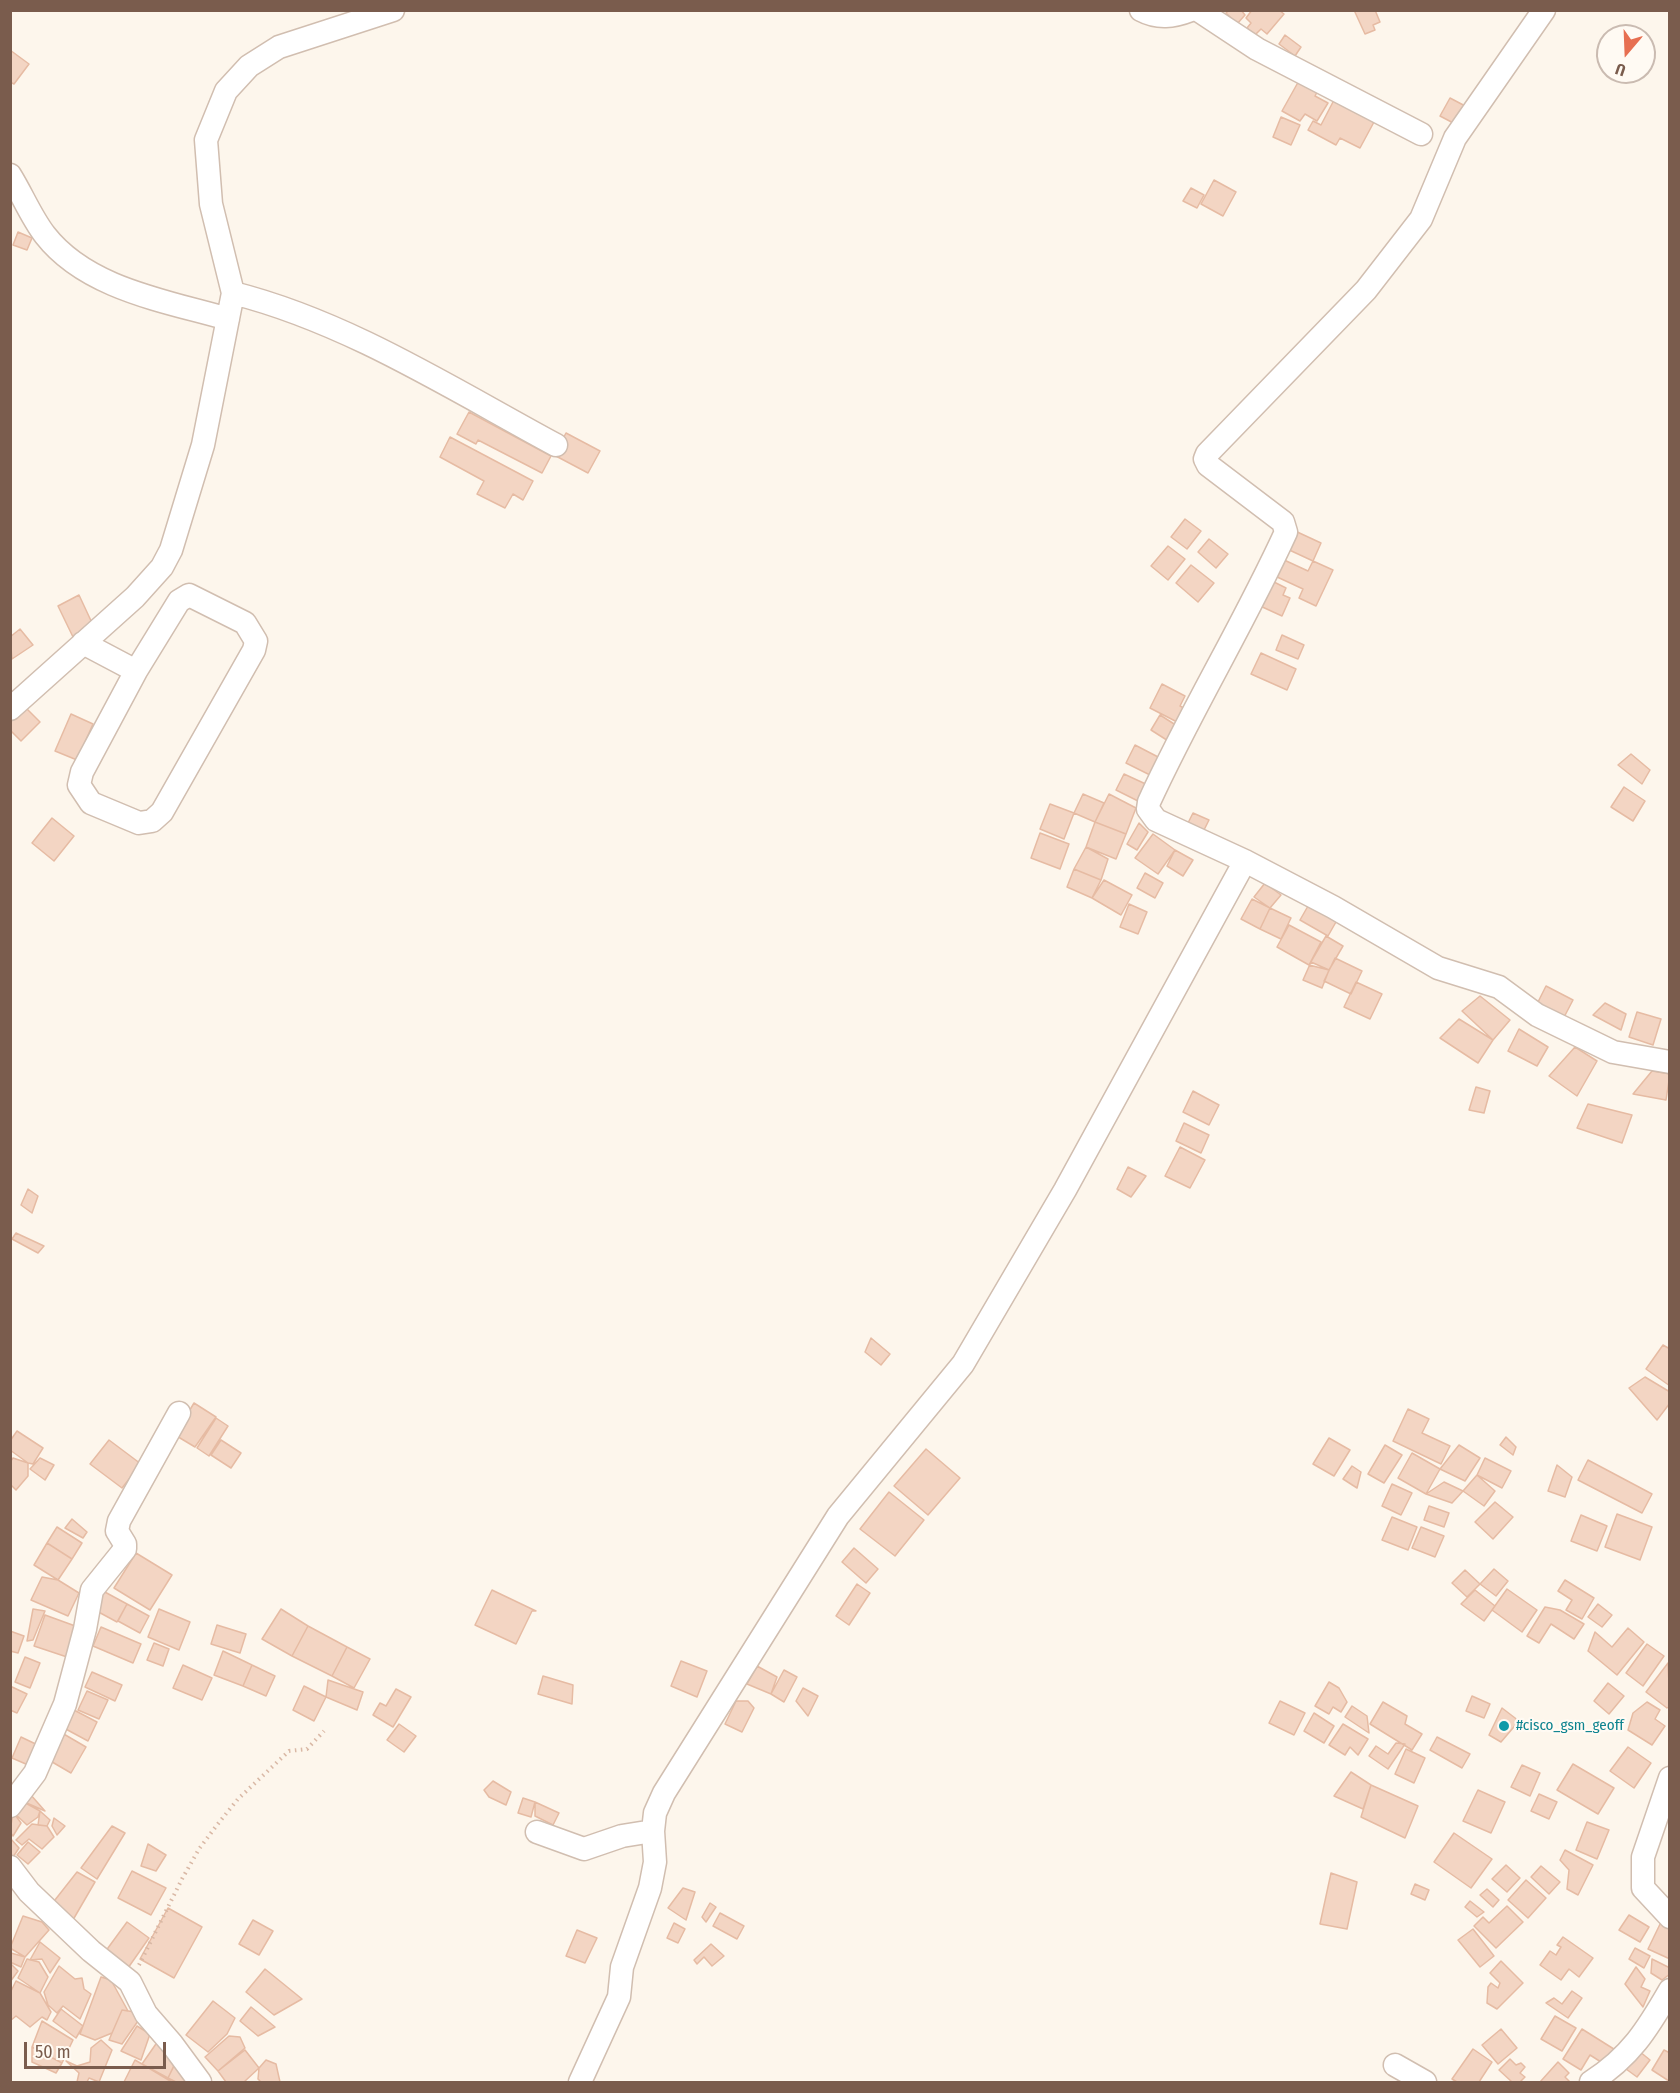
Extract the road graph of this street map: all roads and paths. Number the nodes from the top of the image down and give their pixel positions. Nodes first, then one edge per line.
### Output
1 (393, 10) edge
2 (1141, 10) edge
3 (1191, 10) edge
4 (1198, 10) edge
5 (1544, 10) edge
6 (1420, 134) dead end
7 (10, 175) edge
8 (233, 293) junction
9 (228, 319) junction
10 (556, 445) dead end
11 (83, 643) junction
12 (136, 671) junction
13 (10, 709) edge
14 (1245, 861) junction
15 (1670, 1062) edge
16 (179, 1413) dead end
17 (324, 1731) dead end
18 (1670, 1778) edge
19 (10, 1806) edge
20 (653, 1831) junction
21 (537, 1832) dead end
22 (13, 1877) edge
23 (1670, 1917) edge
24 (130, 1982) junction
25 (1670, 1990) edge
26 (1663, 2018) edge
27 (1395, 2065) dead end
28 (200, 2082) edge
29 (580, 2082) edge
30 (1425, 2082) edge
31 (1591, 2082) edge

1 - 8 street
2 - 3 street
4 - 6 street
5 - 14 street
7 - 9 street
8 - 9 street
8 - 10 street
9 - 11 street
11 - 12 street
11 - 13 street
12 - 12 street
14 - 15 street
14 - 20 street
16 - 19 street
17 - 24 path
18 - 23 street
20 - 21 street
20 - 29 street
22 - 24 street
24 - 28 street
25 - 26 street
26 - 31 street
27 - 30 street

